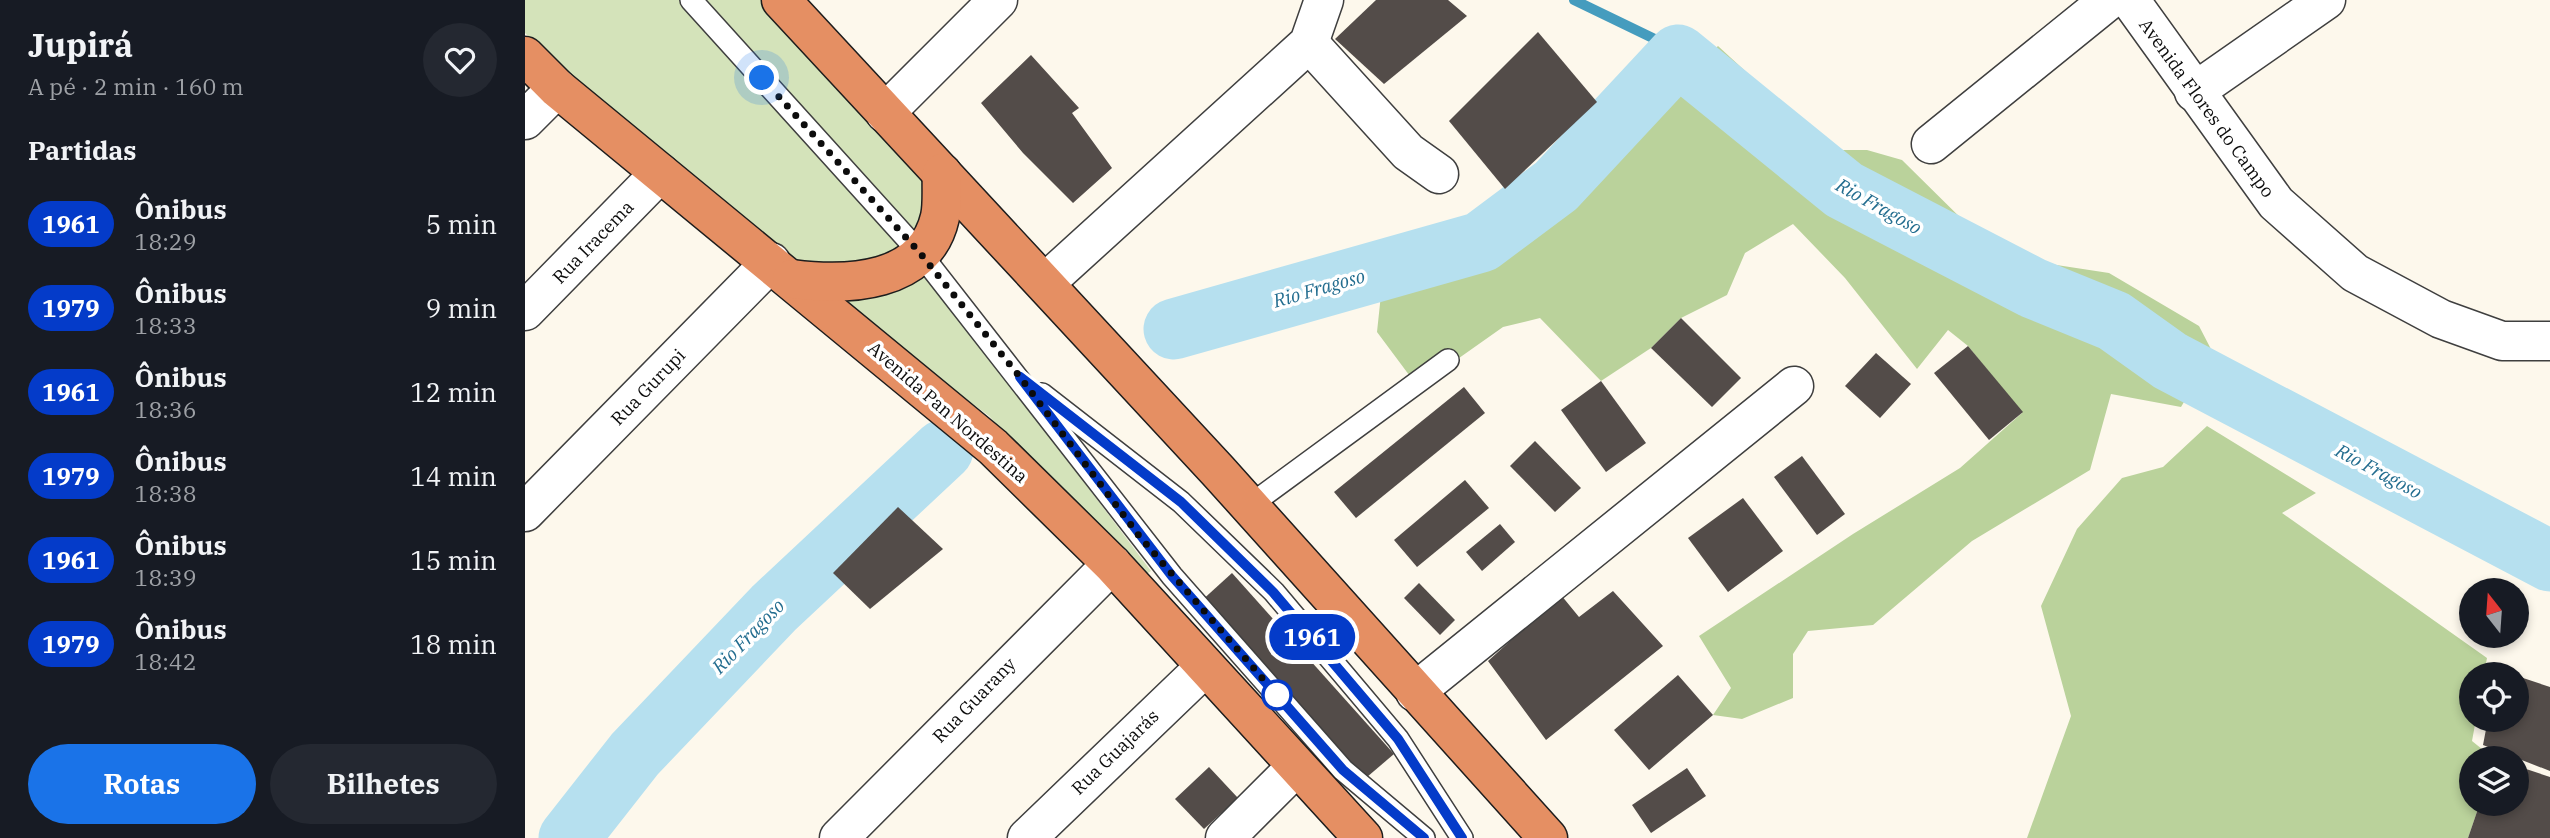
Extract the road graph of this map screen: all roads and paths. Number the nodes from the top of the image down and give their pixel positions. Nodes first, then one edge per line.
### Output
1 (691, 0) edge
2 (781, 0) edge
3 (997, 0) edge
4 (1324, 0) edge
5 (2109, 0) edge
6 (2130, 0) edge
7 (2326, 0) edge
8 (1309, 43) junction
9 (525, 55) edge
10 (557, 88) junction
11 (2194, 92) junction
12 (885, 113) junction
13 (525, 120) edge
14 (1931, 144) dead end
15 (660, 173) junction
16 (941, 173) junction
17 (1439, 174) dead end
18 (920, 253) junction
19 (781, 270) junction
20 (1045, 283) junction
21 (525, 311) edge
22 (2502, 341) junction
23 (2550, 341) edge
24 (1448, 359) dead end
25 (2550, 365) edge
26 (1020, 377) junction
27 (1794, 386) dead end
28 (1249, 506) junction
29 (525, 512) edge
30 (1112, 564) junction
31 (1205, 667) junction
32 (1415, 692) junction
33 (1296, 767) junction
34 (839, 838) edge
35 (1027, 838) edge
36 (1225, 838) edge
37 (1363, 838) edge
38 (1424, 838) edge
39 (1462, 838) edge
40 (1548, 838) edge

1 - 18 lane
2 - 12 highway
3 - 12 street
4 - 8 street
5 - 14 street
6 - 11 street, Avenida Flores do Campo
7 - 11 street
8 - 17 street
8 - 20 street
9 - 10 highway, Avenida Pan Nordestina
10 - 13 street
10 - 15 highway, Avenida Pan Nordestina
11 - 22 street, Avenida Flores do Campo
12 - 16 highway
15 - 19 highway, Avenida Pan Nordestina
15 - 21 street, Rua Iracema
16 - 18 highway
16 - 20 highway
18 - 19 highway
18 - 26 lane
19 - 29 street, Rua Gurupi
19 - 30 highway, Avenida Pan Nordestina
20 - 28 highway
22 - 23 street, Avenida Flores do Campo
22 - 25 street, Avenida Flores do Campo
24 - 28 lane
26 - 38 lane
26 - 39 lane
27 - 32 street
28 - 32 highway
30 - 31 highway, Avenida Pan Nordestina
30 - 34 street, Rua Guarany
31 - 33 highway, Avenida Pan Nordestina
31 - 35 street, Rua Guajarás
32 - 40 highway
33 - 36 street
33 - 37 highway, Avenida Pan Nordestina

